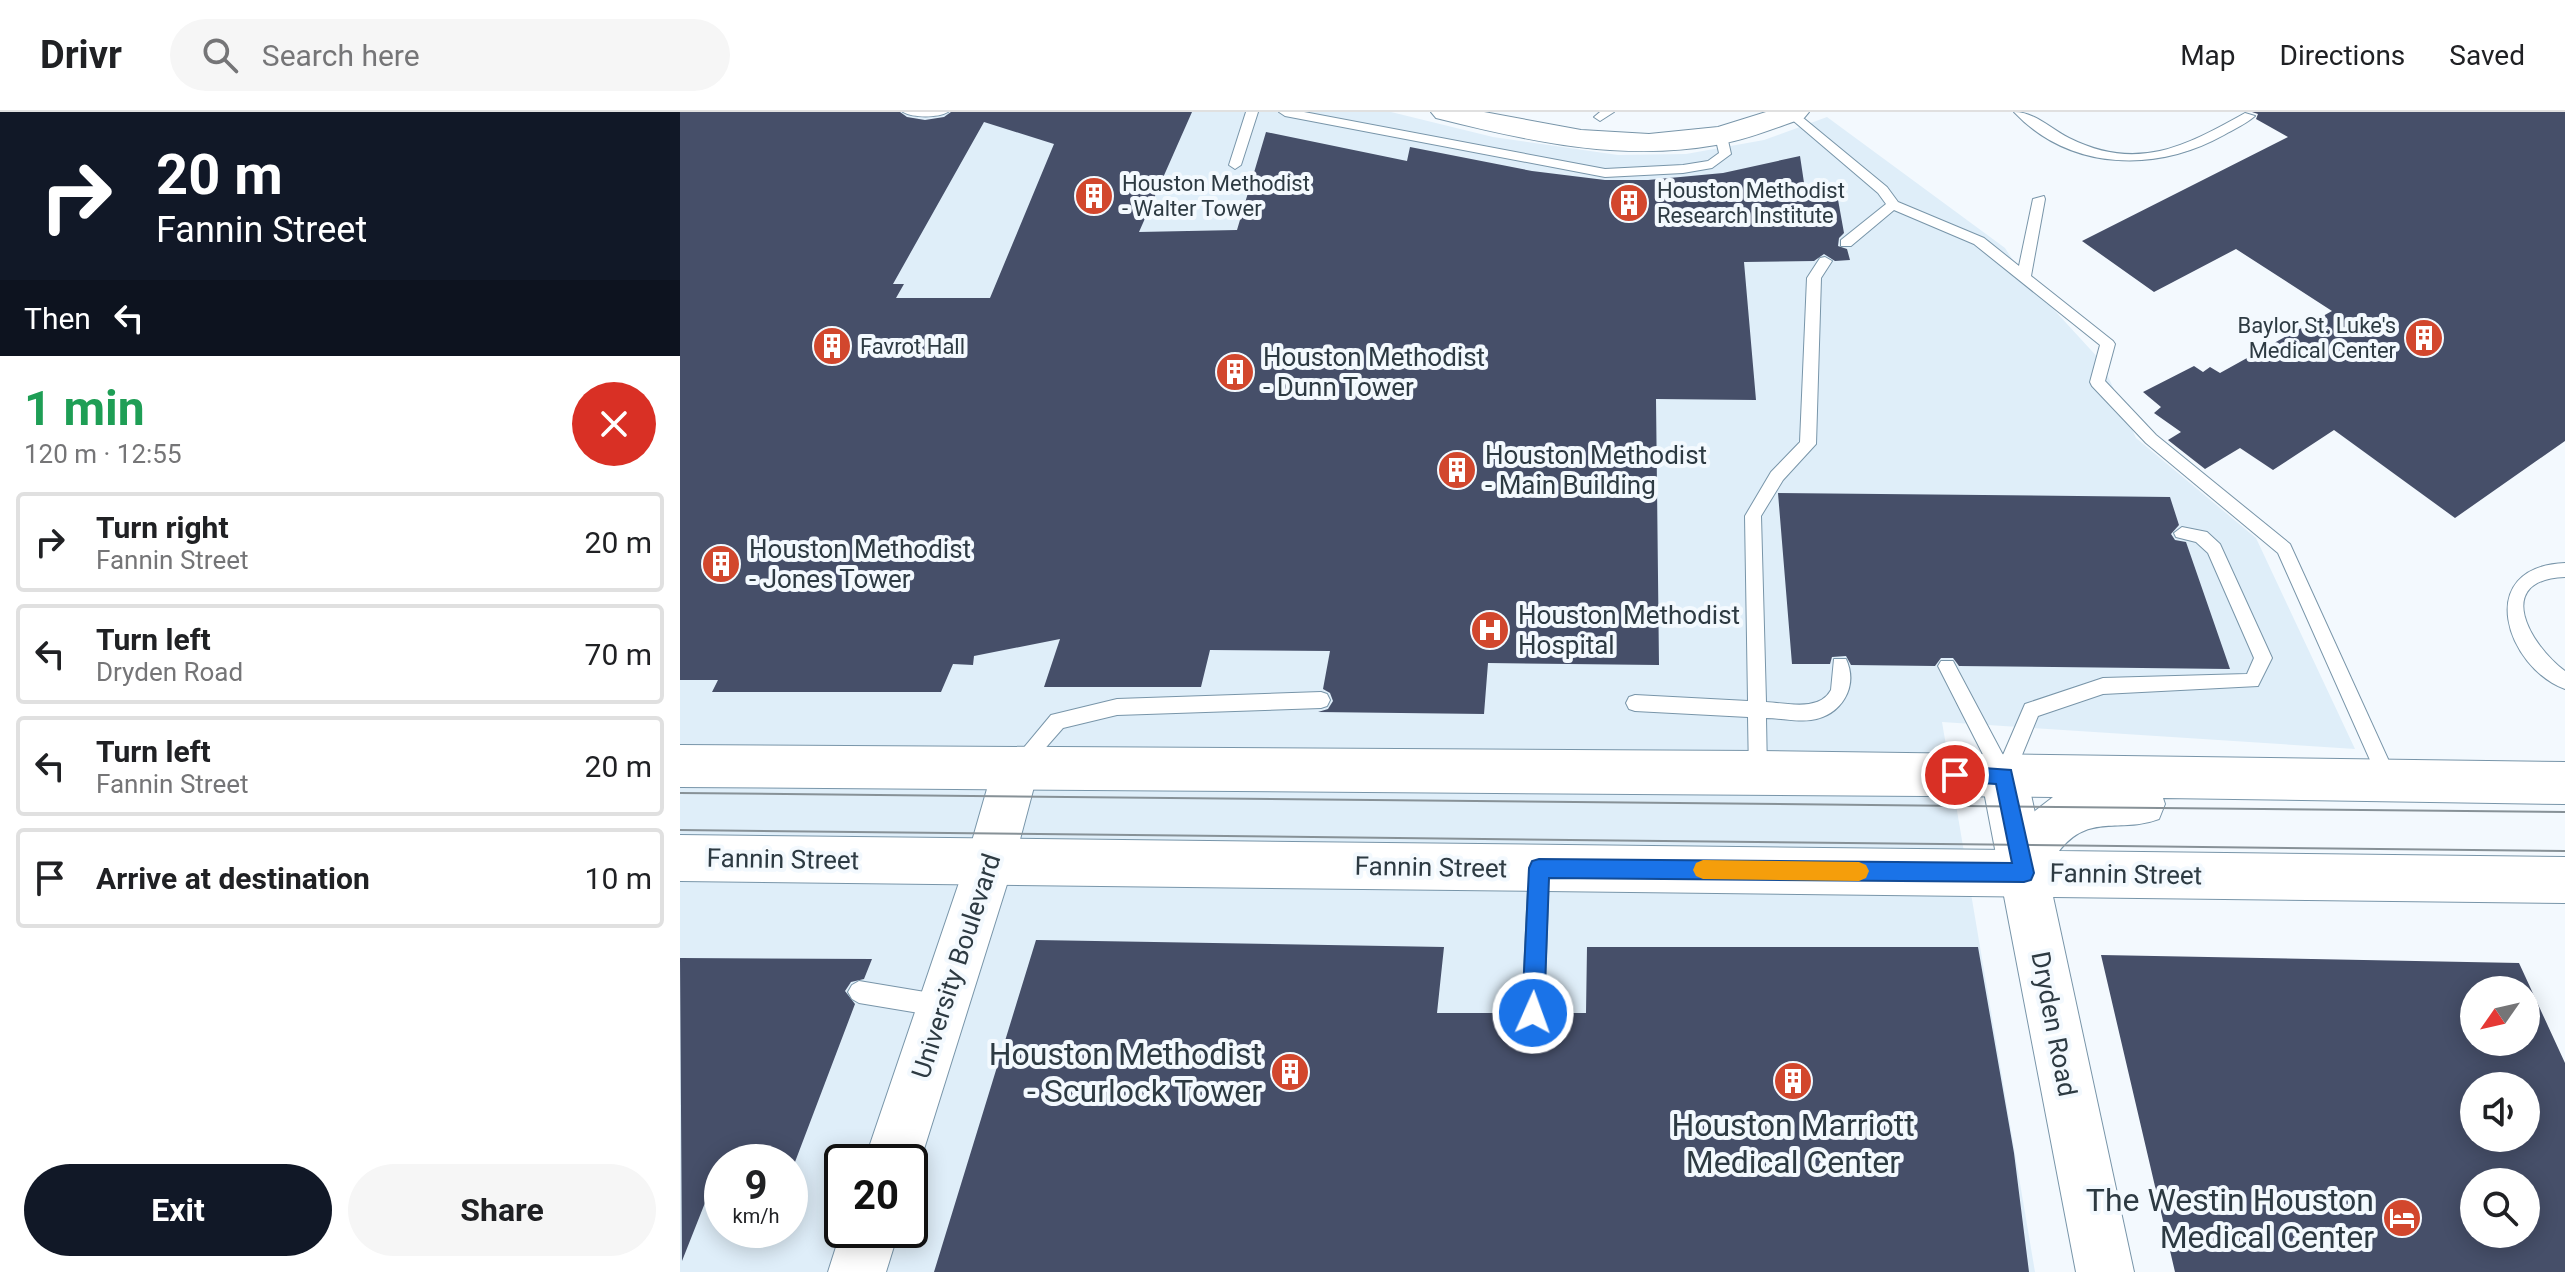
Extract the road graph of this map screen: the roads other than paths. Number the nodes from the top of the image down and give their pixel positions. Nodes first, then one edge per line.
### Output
1 (909, 112) edge
2 (942, 112) edge
3 (1252, 112) edge
4 (1285, 112) edge
5 (1446, 112) edge
6 (1557, 112) edge
7 (1791, 112) edge
8 (2020, 112) edge
9 (1604, 115) edge
10 (2249, 116) dead end
11 (1719, 124) edge
12 (1235, 165) dead end
13 (2039, 199) dead end
14 (1893, 205) junction
15 (1846, 243) dead end
16 (1825, 261) dead end
17 (2024, 277) junction
18 (2182, 533) dead end
19 (2565, 570) edge
20 (1840, 664) dead end
21 (1947, 666) dead end
22 (2565, 681) edge
23 (1321, 700) dead end
24 (1635, 703) dead end
25 (1757, 709) junction
26 (680, 766) edge
27 (1016, 768) junction
28 (1758, 772) junction
29 (2004, 776) junction
30 (2389, 781) junction
31 (2565, 783) edge
32 (680, 858) edge
33 (990, 862) junction
34 (1539, 868) junction
35 (2024, 873) junction
36 (2565, 880) edge
37 (859, 992) dead end
38 (943, 1006) junction
39 (1533, 1013) dead end
40 (898, 1144) edge
41 (864, 1248) edge
42 (857, 1272) edge
43 (2105, 1272) edge

1 - 2 lane
3 - 12 lane
4 - 11 lane
5 - 11 main road
6 - 9 main road
7 - 11 main road
7 - 14 lane
8 - 10 lane
9 - 11 main road
13 - 17 lane
14 - 15 lane
14 - 17 lane
16 - 25 lane
17 - 30 lane
18 - 29 lane
19 - 22 lane
20 - 25 lane
21 - 29 lane
23 - 27 lane
24 - 25 lane
25 - 28 lane
26 - 27 main road
27 - 28 main road
27 - 33 main road, University Boulevard
28 - 29 main road
29 - 30 main road
29 - 35 main road, Dryden Road
30 - 31 main road
30 - 35 main road
32 - 33 main road, Fannin Street
33 - 34 main road, Fannin Street
33 - 38 main road, University Boulevard
34 - 35 main road, Fannin Street
34 - 39 lane
35 - 36 main road, Fannin Street
35 - 43 main road, Dryden Road
37 - 38 lane
38 - 40 main road, University Boulevard
41 - 42 main road

